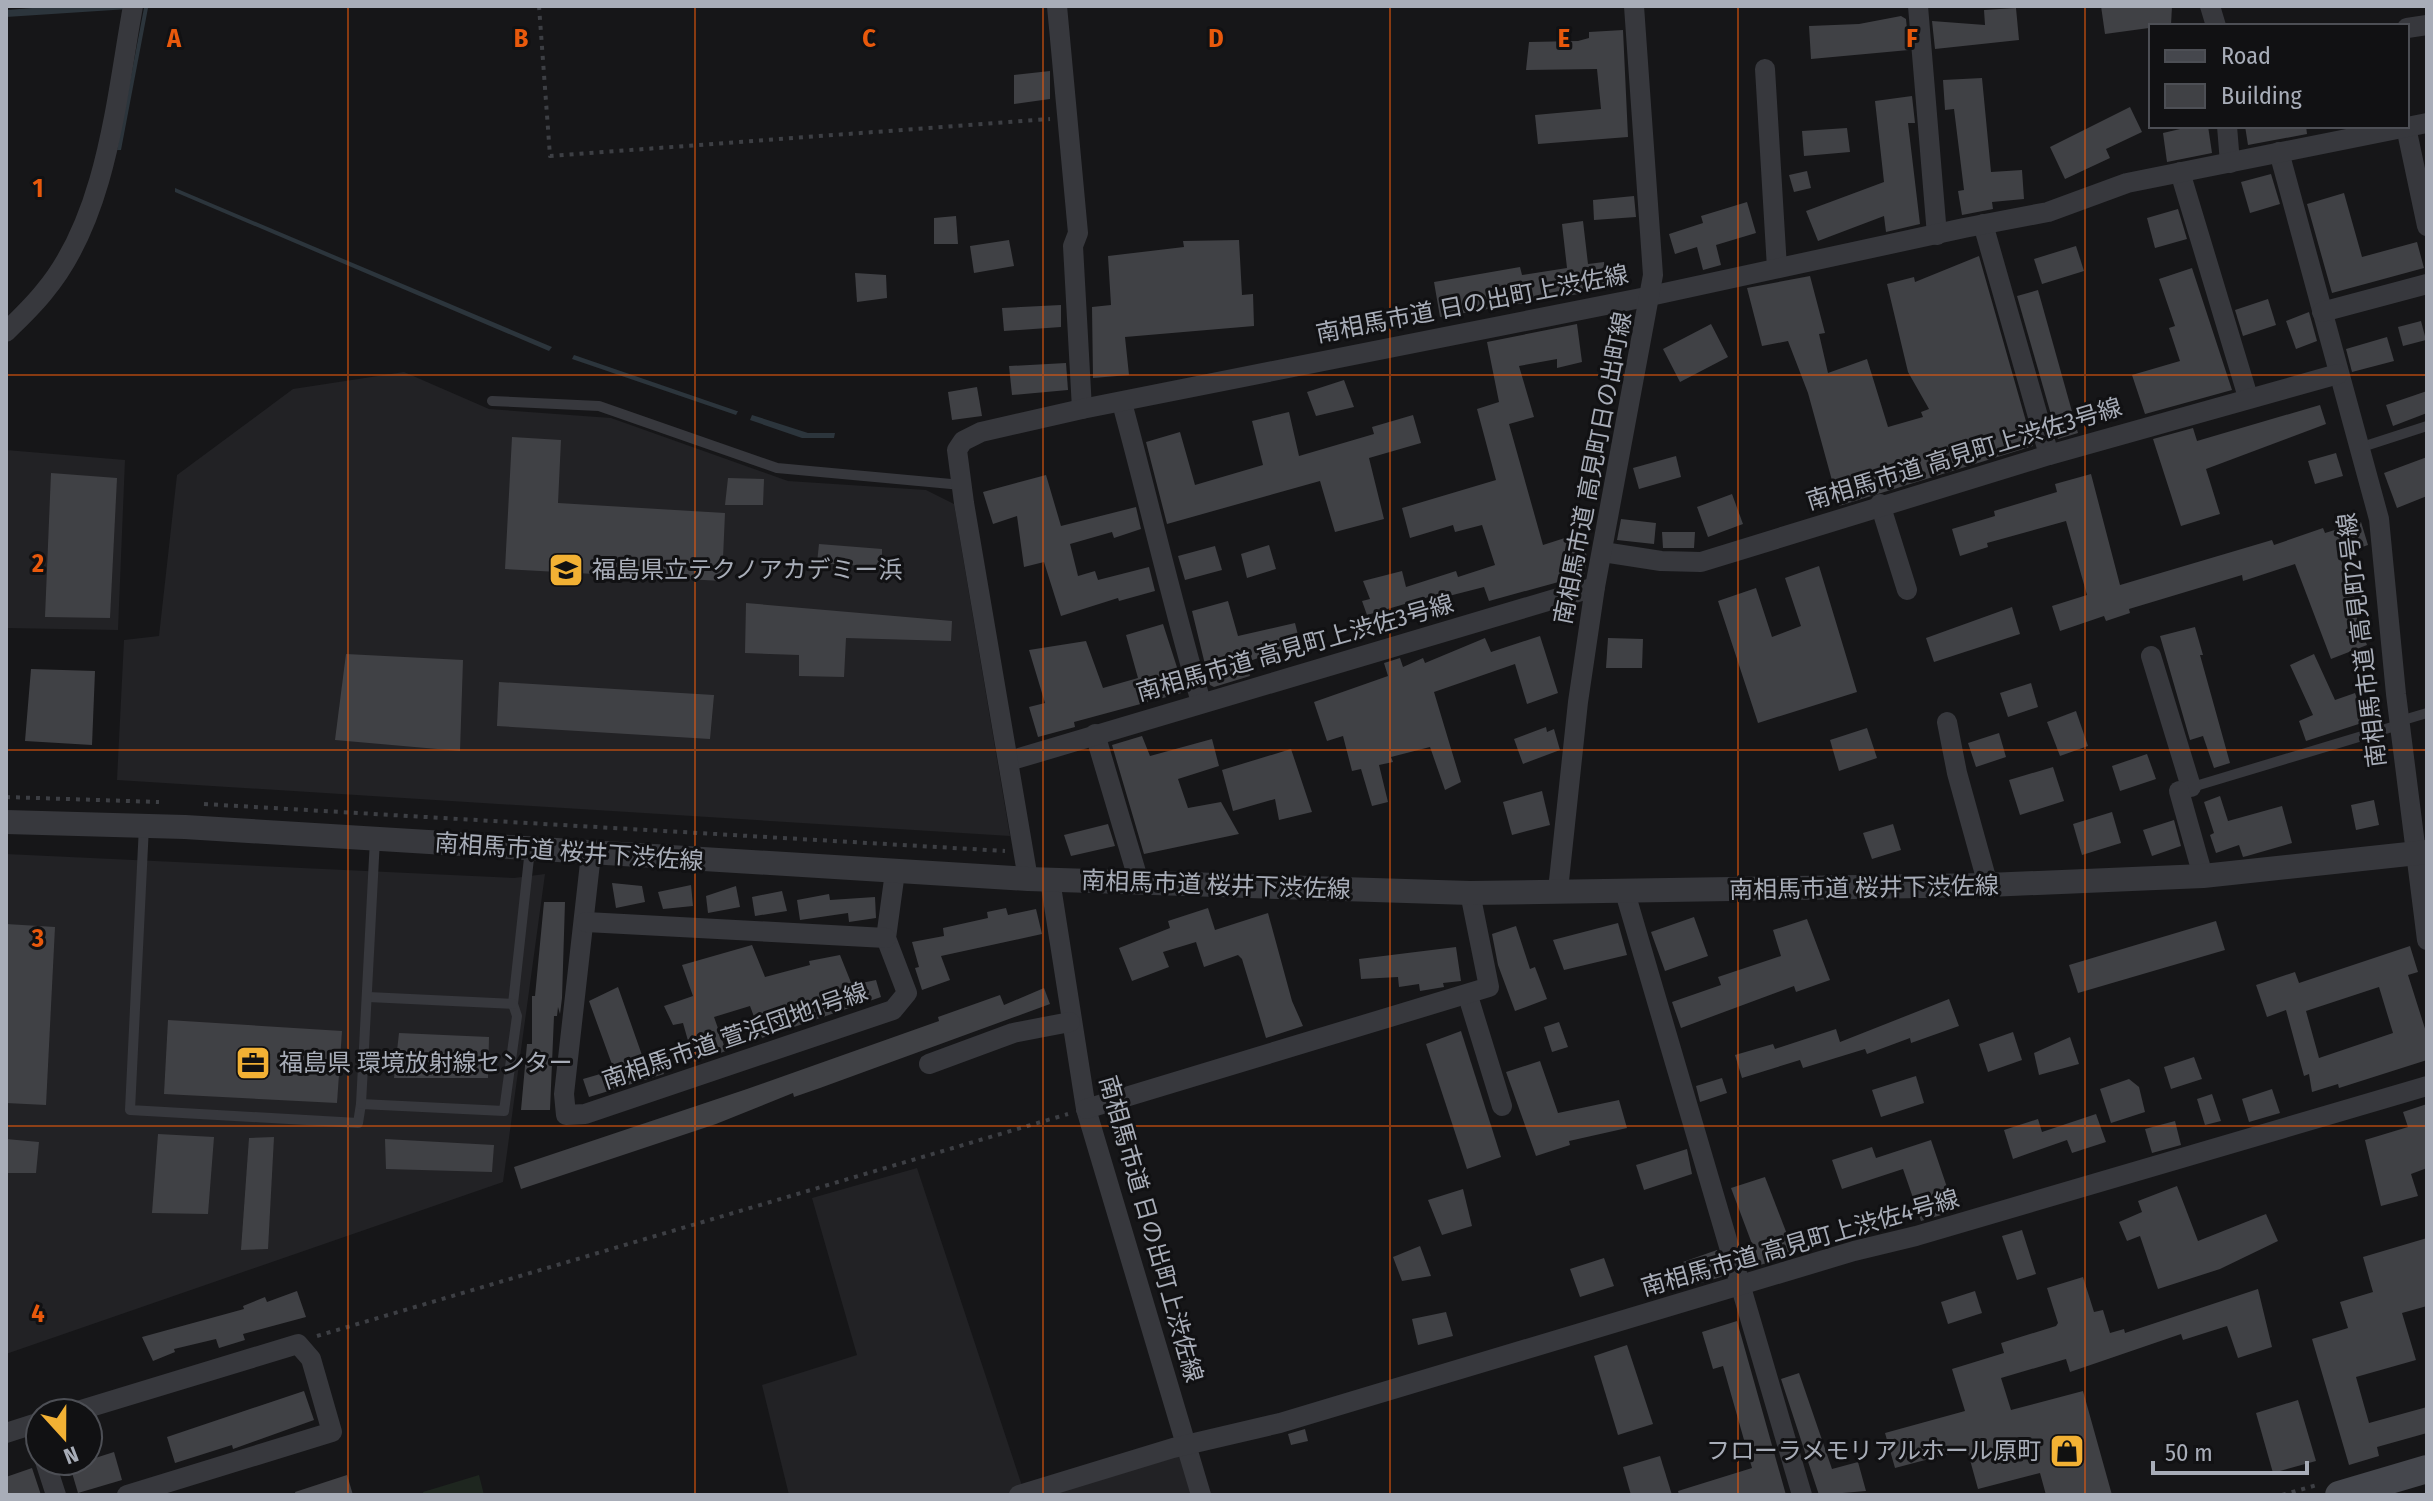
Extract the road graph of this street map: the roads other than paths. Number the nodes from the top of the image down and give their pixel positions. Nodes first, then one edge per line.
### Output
1 (133, 6) edge
2 (1057, 6) edge
3 (1634, 6) edge
4 (1918, 6) edge
5 (1765, 69) dead end
6 (2227, 128) edge
7 (2401, 128) edge
8 (2406, 128) edge
9 (2279, 152) junction
10 (2230, 163) junction
11 (2180, 172) junction
12 (1983, 224) junction
13 (2427, 226) edge
14 (1937, 235) junction
15 (1777, 268) junction
16 (2427, 284) edge
17 (1651, 293) junction
18 (2322, 312) junction
19 (6, 332) edge
20 (2338, 374) junction
21 (2248, 397) junction
22 (492, 401) dead end
23 (1122, 403) junction
24 (1082, 409) junction
25 (2427, 426) edge
26 (2359, 448) junction
27 (2049, 455) junction
28 (962, 485) junction
29 (1880, 504) junction
30 (1603, 552) junction
31 (1595, 587) junction
32 (1907, 590) dead end
33 (2151, 656) dead end
34 (1201, 702) junction
35 (2427, 713) edge
36 (2400, 721) junction
37 (1947, 722) dead end
38 (1095, 734) junction
39 (1009, 761) junction
40 (2185, 789) junction
41 (6, 822) edge
42 (144, 826) junction
43 (375, 839) junction
44 (530, 849) junction
45 (2421, 853) edge
46 (591, 854) junction
47 (895, 872) junction
48 (2203, 876) junction
49 (1039, 880) junction
50 (1139, 882) junction
51 (1988, 885) junction
52 (1624, 889) junction
53 (1558, 890) junction
54 (1470, 893) junction
55 (586, 922) junction
56 (886, 938) junction
57 (2427, 940) edge
58 (1468, 996) junction
59 (368, 997) junction
60 (513, 1004) junction
61 (1070, 1022) junction
62 (929, 1064) dead end
63 (2427, 1086) edge
64 (361, 1104) junction
65 (1502, 1106) dead end
66 (1086, 1109) junction
67 (1739, 1286) junction
68 (104, 1403) edge
69 (1186, 1446) junction
70 (2427, 1469) edge
71 (127, 1495) edge
72 (1019, 1495) edge
73 (1201, 1495) edge
74 (1802, 1495) edge
75 (2339, 1495) edge

1 - 19 street
2 - 24 street
3 - 17 street, 南相馬市道 高見町日の出町線
4 - 14 street
5 - 15 street
6 - 10 street
7 - 9 street, 南相馬市道 日の出町上渋佐線
8 - 13 street
9 - 10 street, 南相馬市道 日の出町上渋佐線
9 - 18 street, 南相馬市道 高見町2号線
10 - 11 street, 南相馬市道 日の出町上渋佐線
11 - 12 street, 南相馬市道 日の出町上渋佐線
11 - 21 street
12 - 14 street, 南相馬市道 日の出町上渋佐線
12 - 27 street
14 - 15 street, 南相馬市道 日の出町上渋佐線
15 - 17 street, 南相馬市道 日の出町上渋佐線
16 - 18 street
17 - 23 street, 南相馬市道 日の出町上渋佐線
17 - 30 street, 南相馬市道 高見町日の出町線
18 - 20 street, 南相馬市道 高見町2号線
20 - 21 street, 南相馬市道 高見町上渋佐3号線
20 - 26 street, 南相馬市道 高見町2号線
21 - 27 street, 南相馬市道 高見町上渋佐3号線
22 - 28 lane
23 - 24 street, 南相馬市道 日の出町上渋佐線
23 - 34 street
24 - 28 street, 南相馬市道 日の出町上渋佐線
25 - 26 lane
26 - 36 street, 南相馬市道 高見町2号線
27 - 29 street, 南相馬市道 高見町上渋佐3号線
28 - 39 street, 南相馬市道 日の出町上渋佐線
29 - 30 street, 南相馬市道 高見町上渋佐3号線
29 - 32 street
30 - 31 street, 南相馬市道 高見町日の出町線
31 - 34 street, 南相馬市道 高見町上渋佐3号線
31 - 53 street, 南相馬市道 高見町日の出町線
33 - 40 street
34 - 38 street, 南相馬市道 高見町上渋佐3号線
35 - 36 lane
36 - 40 lane
36 - 45 street, 南相馬市道 高見町2号線
37 - 51 street
38 - 39 street, 南相馬市道 高見町上渋佐3号線
38 - 50 street
39 - 49 street, 南相馬市道 日の出町上渋佐線
40 - 48 street
41 - 42 street, 南相馬市道 桜井下渋佐線
42 - 43 street, 南相馬市道 桜井下渋佐線
42 - 64 lane
43 - 44 street, 南相馬市道 桜井下渋佐線
43 - 59 lane
44 - 46 street, 南相馬市道 桜井下渋佐線
44 - 60 lane
45 - 48 street, 南相馬市道 桜井下渋佐線
45 - 57 street, 南相馬市道 高見町2号線
46 - 47 street, 南相馬市道 桜井下渋佐線
46 - 55 street, 南相馬市道 萱浜団地1号線
47 - 49 street, 南相馬市道 桜井下渋佐線
47 - 56 street, 南相馬市道 萱浜団地1号線
48 - 51 street, 南相馬市道 桜井下渋佐線
49 - 50 street, 南相馬市道 桜井下渋佐線
49 - 61 street, 南相馬市道 日の出町上渋佐線
50 - 54 street, 南相馬市道 桜井下渋佐線
51 - 52 street, 南相馬市道 桜井下渋佐線
52 - 53 street, 南相馬市道 桜井下渋佐線
52 - 67 street
53 - 54 street, 南相馬市道 桜井下渋佐線
54 - 58 street
55 - 56 street
55 - 56 street, 南相馬市道 萱浜団地1号線
58 - 65 street
58 - 66 street
59 - 60 lane
59 - 64 lane
60 - 64 lane
61 - 62 street
61 - 66 street, 南相馬市道 日の出町上渋佐線
63 - 67 street, 南相馬市道 高見町上渋佐4号線
66 - 69 street, 南相馬市道 日の出町上渋佐線
67 - 69 street, 南相馬市道 高見町上渋佐4号線
67 - 74 street
68 - 71 street
69 - 72 street, 南相馬市道 高見町上渋佐4号線
69 - 73 street, 南相馬市道 日の出町上渋佐線
70 - 75 main road

